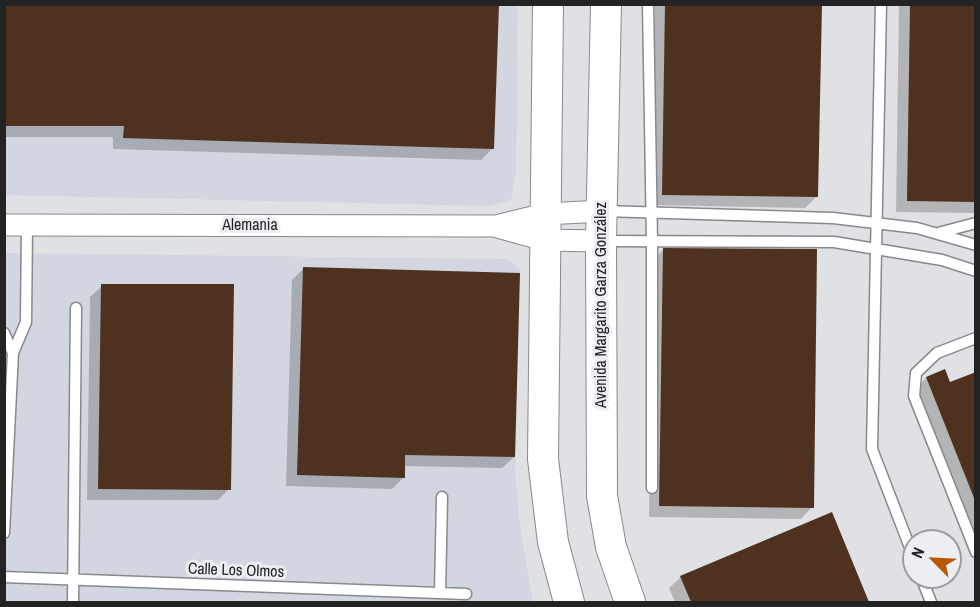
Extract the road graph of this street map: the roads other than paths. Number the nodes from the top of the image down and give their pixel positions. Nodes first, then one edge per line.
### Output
1 (548, 4) edge
2 (606, 4) edge
3 (648, 4) edge
4 (881, 4) edge
5 (602, 211) junction
6 (651, 213) junction
7 (877, 222) junction
8 (975, 223) edge
9 (4, 225) edge
10 (27, 225) junction
11 (545, 227) junction
12 (937, 234) junction
13 (601, 241) junction
14 (652, 241) junction
15 (975, 245) edge
16 (876, 248) junction
17 (975, 271) edge
18 (76, 308) dead end
19 (4, 333) edge
20 (975, 338) edge
21 (13, 354) junction
22 (652, 488) dead end
23 (442, 497) dead end
24 (903, 529) edge
25 (4, 533) edge
26 (975, 552) edge
27 (4, 578) edge
28 (74, 580) junction
29 (370, 591) junction
30 (440, 593) junction
31 (466, 594) dead end
32 (73, 603) edge
33 (370, 603) edge
34 (569, 603) edge
35 (630, 603) edge

1 - 11 main road
2 - 5 main road, Avenida Margarito Garza González
3 - 6 lane
4 - 7 lane
5 - 6 lane
5 - 11 street, Alemania
5 - 13 main road, Avenida Margarito Garza González
6 - 7 lane
6 - 14 lane
7 - 12 lane
7 - 16 lane
8 - 12 lane
9 - 10 street, Alemania
10 - 11 street, Alemania
10 - 21 lane
11 - 13 street, Alemania
11 - 34 main road
12 - 15 lane
13 - 14 lane
13 - 35 main road, Avenida Margarito Garza González
14 - 16 lane
14 - 22 lane
16 - 17 lane
16 - 24 lane
18 - 28 lane
19 - 21 lane
20 - 26 lane
21 - 25 lane
23 - 30 lane
27 - 28 lane, Calle Los Olmos
28 - 29 lane, Calle Los Olmos
28 - 32 lane
29 - 30 lane, Calle Los Olmos
29 - 33 lane
30 - 31 lane, Calle Los Olmos

